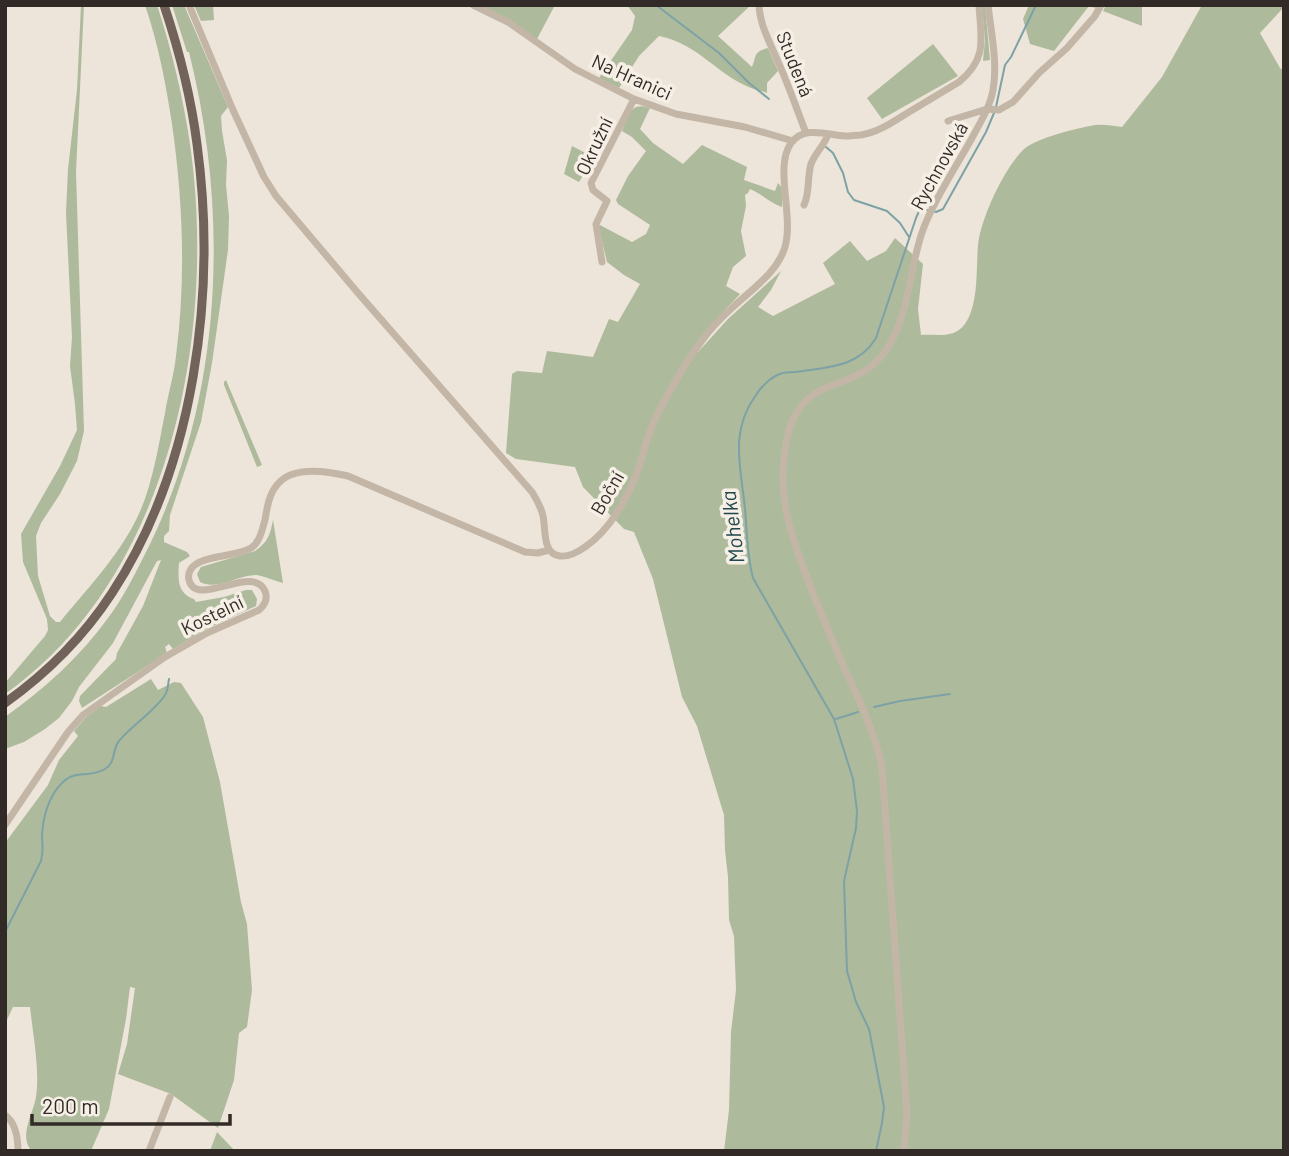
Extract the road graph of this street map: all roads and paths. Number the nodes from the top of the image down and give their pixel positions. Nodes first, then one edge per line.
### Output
1 (164, 5) edge
2 (189, 5) edge
3 (473, 5) edge
4 (759, 5) edge
5 (979, 5) edge
6 (988, 5) edge
7 (1101, 5) edge
8 (634, 99) junction
9 (992, 109) junction
10 (948, 121) dead end
11 (806, 133) junction
12 (828, 134) junction
13 (793, 141) junction
14 (804, 205) dead end
15 (602, 262) dead end
16 (549, 550) junction
17 (5, 703) edge
18 (5, 825) edge
19 (170, 1097) dead end
20 (5, 1115) edge
21 (18, 1151) edge
22 (149, 1151) edge
23 (904, 1151) edge

1 - 17 main road
2 - 16 street
3 - 8 street, Na Hranici
4 - 11 street, Studená
5 - 12 street
6 - 9 street, Rychnovská
7 - 9 street
8 - 13 street, Na Hranici
8 - 15 street, Okružní
9 - 10 street
9 - 23 street, Rychnovská
11 - 12 street
11 - 13 street
12 - 14 street
13 - 16 street, Boční
16 - 18 street, Kostelní
19 - 22 street
20 - 21 street

